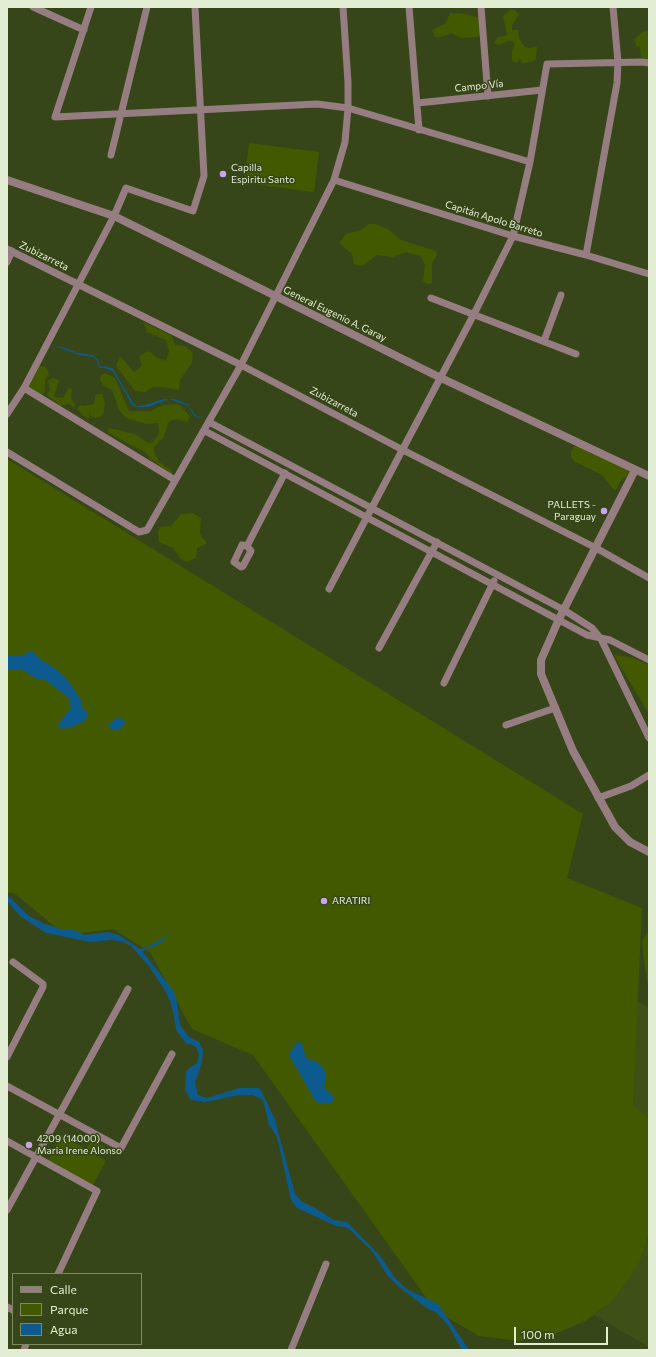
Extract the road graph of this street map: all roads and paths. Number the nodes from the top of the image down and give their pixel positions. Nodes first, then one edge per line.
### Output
1 (33, 7) edge
2 (91, 7) edge
3 (147, 7) edge
4 (195, 7) edge
5 (343, 7) edge
6 (409, 7) edge
7 (481, 7) edge
8 (613, 7) edge
9 (84, 30) junction
10 (618, 62) junction
11 (649, 63) edge
12 (542, 90) junction
13 (488, 96) junction
14 (418, 103) junction
15 (348, 108) junction
16 (201, 110) junction
17 (121, 113) junction
18 (420, 130) junction
19 (111, 155) dead end
20 (530, 162) junction
21 (7, 180) edge
22 (334, 180) junction
23 (114, 216) junction
24 (513, 236) junction
25 (10, 250) edge
26 (586, 255) junction
27 (7, 262) edge
28 (649, 274) edge
29 (78, 284) junction
30 (561, 295) dead end
31 (276, 296) junction
32 (431, 298) dead end
33 (474, 314) junction
34 (544, 341) junction
35 (576, 354) dead end
36 (241, 365) junction
37 (441, 378) junction
38 (24, 388) junction
39 (7, 414) edge
40 (209, 422) junction
41 (205, 430) junction
42 (401, 449) junction
43 (7, 452) edge
44 (636, 470) junction
45 (285, 474) junction
46 (649, 476) edge
47 (175, 480) junction
48 (372, 507) junction
49 (367, 517) junction
50 (437, 542) junction
51 (247, 546) dead end
52 (596, 548) junction
53 (432, 552) junction
54 (498, 575) junction
55 (649, 578) edge
56 (493, 584) junction
57 (329, 589) dead end
58 (564, 610) junction
59 (559, 619) junction
60 (601, 639) junction
61 (379, 648) dead end
62 (649, 660) edge
63 (444, 683) dead end
64 (555, 708) junction
65 (506, 725) dead end
66 (649, 738) edge
67 (649, 775) edge
68 (598, 798) junction
69 (649, 852) edge
70 (14, 962) dead end
71 (128, 989) dead end
72 (172, 1054) dead end
73 (7, 1057) edge
74 (7, 1086) edge
75 (59, 1114) junction
76 (7, 1141) edge
77 (34, 1158) junction
78 (7, 1210) edge
79 (326, 1264) dead end
80 (58, 1273) edge
81 (292, 1350) edge

1 - 9 street
2 - 9 street
3 - 17 street
4 - 16 street
5 - 15 street
6 - 14 street
7 - 13 street
8 - 10 street
9 - 17 street
10 - 11 street
10 - 12 street
10 - 26 street
12 - 13 street, Campo Vía
12 - 20 street
13 - 14 street, Campo Vía
14 - 18 street
15 - 16 street
15 - 18 street
15 - 22 street
16 - 17 street
16 - 23 street
17 - 19 street
18 - 20 street
20 - 24 street
21 - 23 street, General Eugenio A. Garay
22 - 24 street, Capitán Apolo Barreto
22 - 31 street
23 - 29 street
23 - 31 street, General Eugenio A. Garay
24 - 26 street, Capitán Apolo Barreto
24 - 33 street
25 - 27 street
25 - 29 street, Zubizarreta
26 - 28 street, Capitán Apolo Barreto
29 - 36 street, Zubizarreta
29 - 38 street
30 - 34 street
31 - 36 street
31 - 37 street, General Eugenio A. Garay
32 - 33 street
33 - 34 street
33 - 37 street
34 - 35 street
36 - 40 street
36 - 42 street, Zubizarreta
37 - 42 street
37 - 44 street, General Eugenio A. Garay
38 - 39 street
38 - 47 street
40 - 41 street
40 - 48 street
41 - 45 street
41 - 47 street
42 - 48 street
42 - 52 street, Zubizarreta
43 - 47 street
44 - 46 street, General Eugenio A. Garay
44 - 52 street
45 - 49 street
45 - 51 street
48 - 49 street
48 - 50 street
49 - 53 street
49 - 57 street
50 - 53 street
50 - 54 street
52 - 55 street, Zubizarreta
52 - 58 street
53 - 56 street
53 - 61 street
54 - 56 street
54 - 58 street
56 - 59 street
56 - 63 street
58 - 59 street
58 - 60 street
59 - 60 street
59 - 64 street
60 - 62 street
60 - 66 street
64 - 65 street
64 - 68 street
67 - 68 street
68 - 69 street
70 - 73 street
71 - 75 street
72 - 75 street
74 - 75 street
75 - 77 street
76 - 77 street
77 - 78 street
77 - 80 street
79 - 81 street

